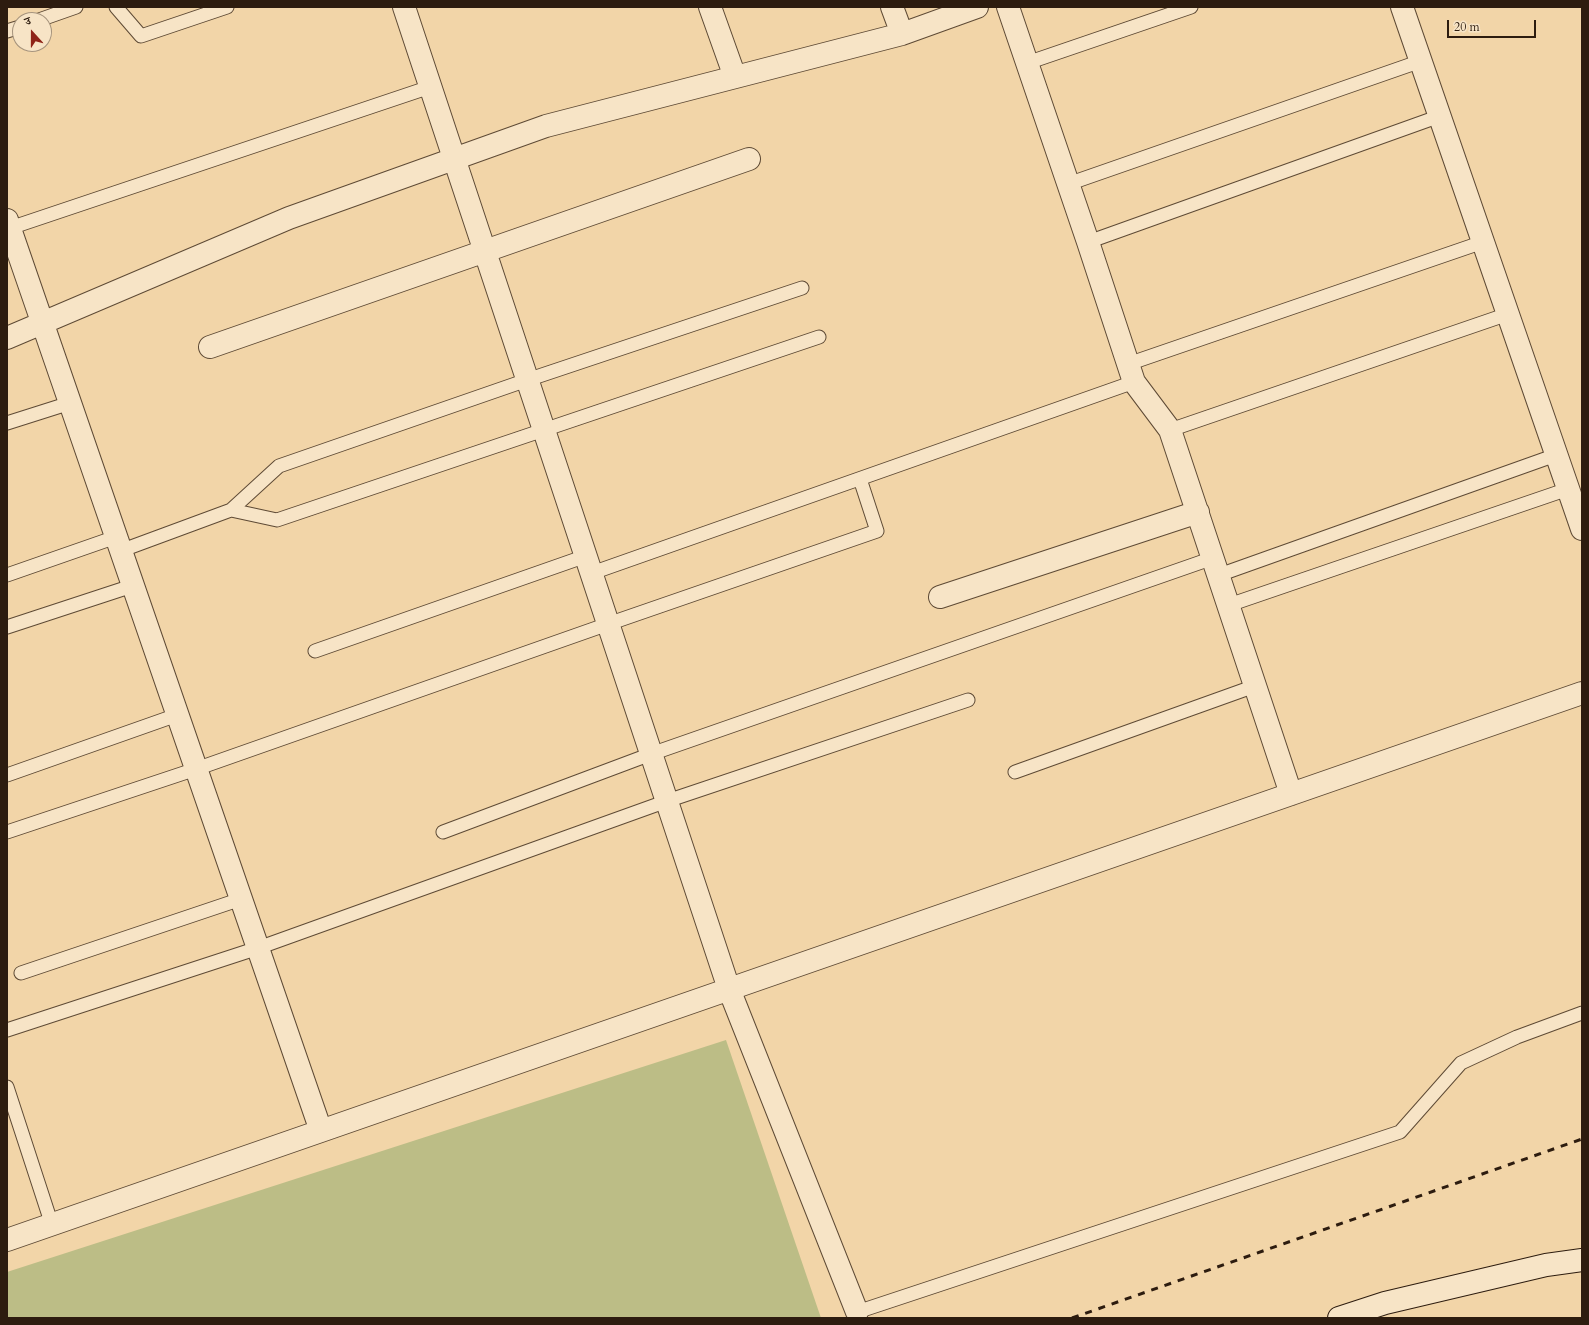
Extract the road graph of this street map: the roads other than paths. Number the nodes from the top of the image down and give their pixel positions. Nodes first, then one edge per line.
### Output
1 (76, 7) edge
2 (116, 7) edge
3 (227, 7) edge
4 (404, 7) edge
5 (710, 7) edge
6 (892, 7) edge
7 (977, 7) edge
8 (1008, 7) edge
9 (1191, 7) edge
10 (1402, 7) edge
11 (52, 15) edge
12 (902, 34) junction
13 (1420, 60) junction
14 (1027, 63) junction
15 (735, 78) junction
16 (430, 87) junction
17 (1440, 116) junction
18 (454, 159) junction
19 (749, 159) dead end
20 (1068, 184) junction
21 (8, 224) edge
22 (1088, 242) junction
23 (1483, 242) junction
24 (485, 251) junction
25 (802, 288) dead end
26 (1508, 314) junction
27 (43, 323) junction
28 (819, 337) dead end
29 (7, 338) edge
30 (210, 347) dead end
31 (1131, 373) junction
32 (527, 380) junction
33 (70, 403) junction
34 (7, 423) edge
35 (544, 430) junction
36 (1170, 430) junction
37 (1556, 455) junction
38 (860, 479) junction
39 (1568, 489) junction
40 (232, 510) junction
41 (1198, 512) junction
42 (1582, 529) edge
43 (118, 544) junction
44 (589, 565) junction
45 (1216, 566) junction
46 (7, 576) edge
47 (132, 586) junction
48 (940, 597) dead end
49 (1229, 606) junction
50 (608, 624) junction
51 (7, 627) edge
52 (315, 651) dead end
53 (1255, 686) junction
54 (1582, 693) edge
55 (968, 700) dead end
56 (177, 715) junction
57 (652, 754) junction
58 (196, 769) junction
59 (1015, 772) dead end
60 (7, 775) edge
61 (1291, 794) junction
62 (667, 801) junction
63 (7, 832) edge
64 (443, 832) dead end
65 (241, 899) junction
66 (258, 948) junction
67 (21, 973) dead end
68 (729, 989) junction
69 (1582, 1013) edge
70 (7, 1030) edge
71 (7, 1086) edge
72 (321, 1131) junction
73 (52, 1225) junction
74 (7, 1240) edge
75 (1582, 1260) edge
76 (857, 1312) joint
77 (1339, 1318) edge

1 - 11 lane
2 - 3 lane
4 - 16 street
5 - 15 street
6 - 12 street
7 - 12 street
8 - 14 street
9 - 14 lane
10 - 13 street
12 - 15 street
13 - 17 street
13 - 20 lane
14 - 20 street
15 - 18 street
16 - 18 street
16 - 21 lane
17 - 22 lane
17 - 23 street
18 - 24 street
18 - 27 street
19 - 24 street
20 - 22 street
21 - 27 street
22 - 31 street
23 - 26 street
23 - 31 lane
24 - 30 street
24 - 32 street
25 - 32 lane
26 - 36 lane
26 - 37 street
27 - 29 street
27 - 33 street
28 - 35 lane
31 - 36 street
31 - 38 lane
32 - 35 street
32 - 40 lane
33 - 34 lane
33 - 43 street
35 - 40 lane
35 - 44 street
36 - 41 street
37 - 39 street
37 - 45 lane
38 - 44 lane
38 - 50 lane
39 - 42 street
39 - 49 lane
40 - 43 lane
41 - 45 street
41 - 48 street
43 - 46 lane
43 - 47 street
44 - 50 street
44 - 52 lane
45 - 49 street
45 - 57 lane
47 - 51 lane
47 - 56 street
49 - 53 street
50 - 57 street
50 - 58 lane
53 - 59 lane
53 - 61 street
54 - 61 street
55 - 62 lane
56 - 58 street
56 - 60 lane
57 - 62 street
57 - 64 lane
58 - 63 lane
58 - 65 street
61 - 68 street
62 - 66 lane
62 - 68 street
65 - 66 street
65 - 67 lane
66 - 70 lane
66 - 72 street
68 - 72 street
68 - 76 street
69 - 76 lane
71 - 73 lane
72 - 73 street
73 - 74 street
75 - 77 street

